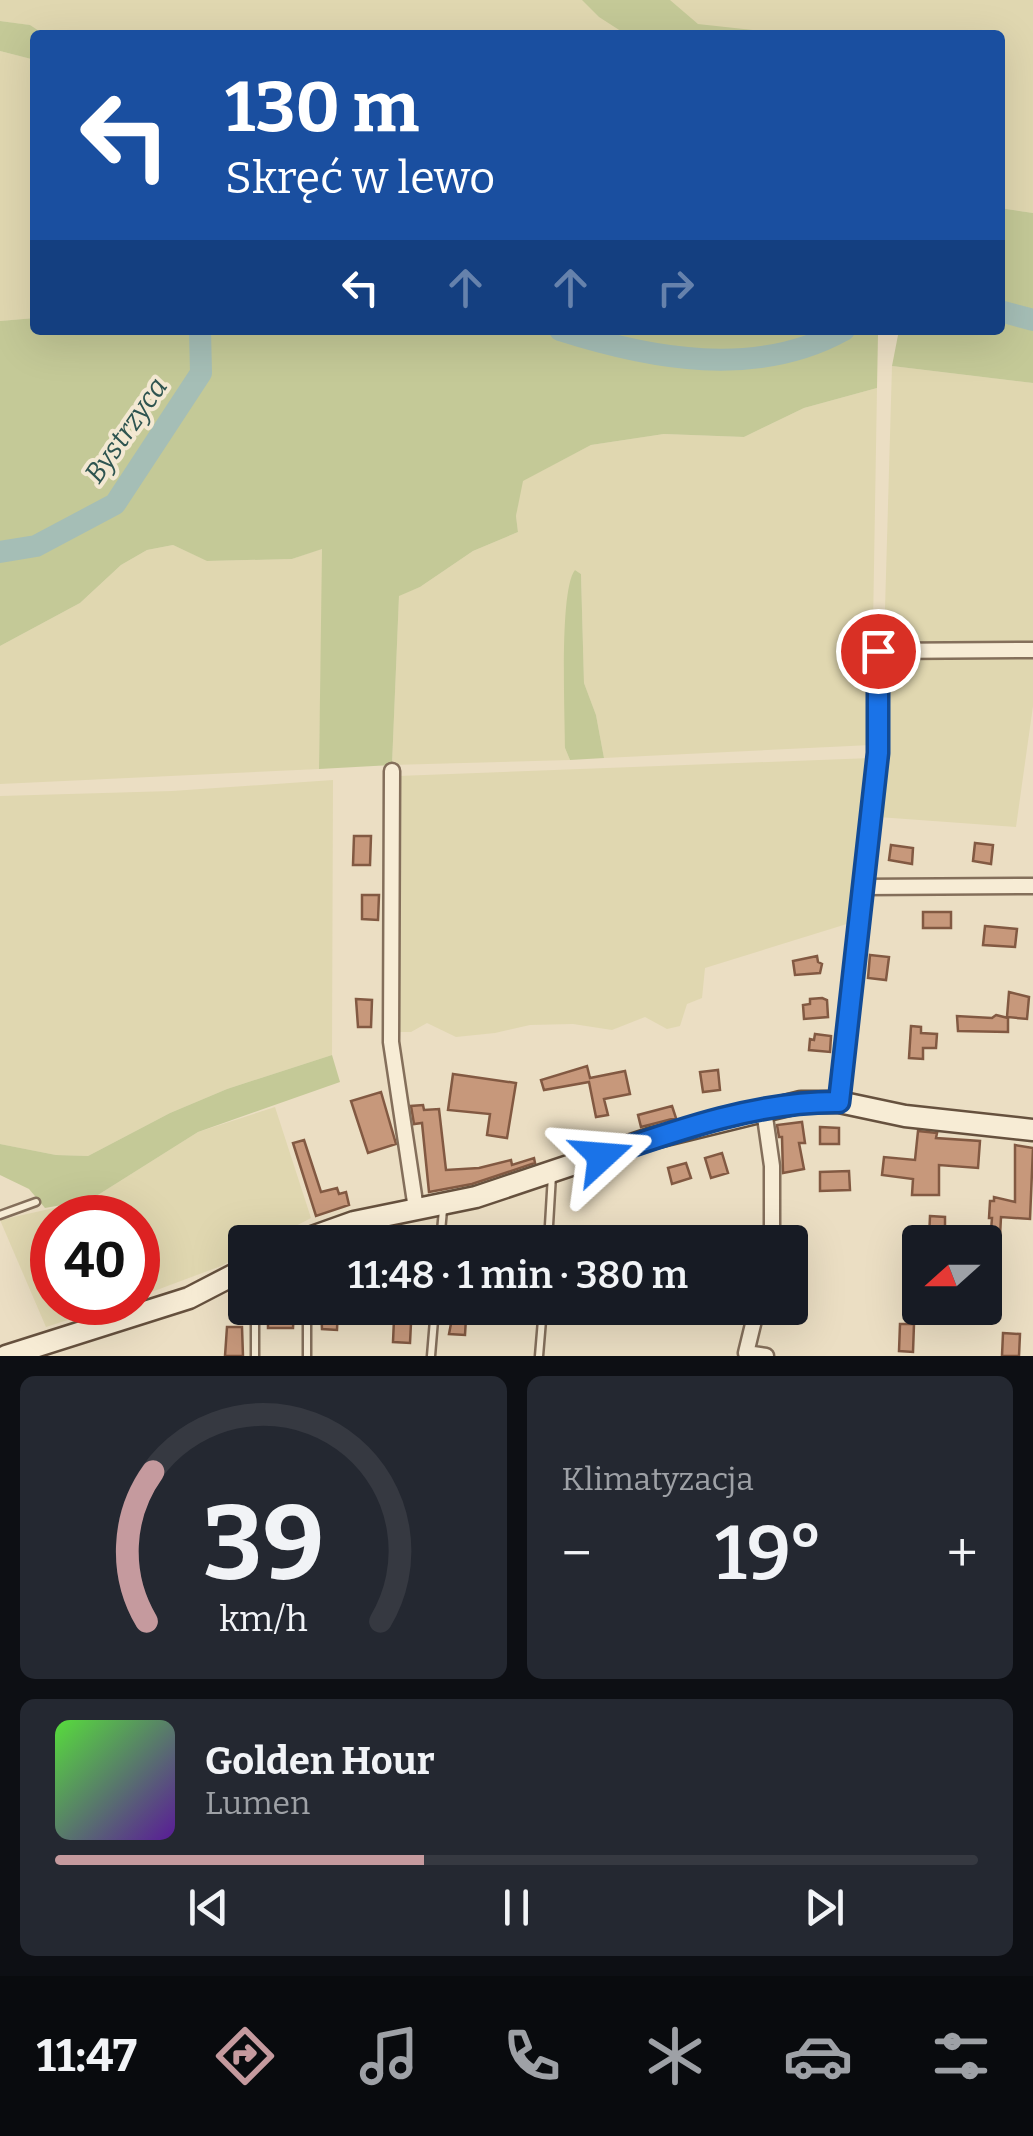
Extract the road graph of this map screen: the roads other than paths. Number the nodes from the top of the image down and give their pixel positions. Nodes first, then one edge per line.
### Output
1 (1033, 650) edge
2 (392, 771) dead end
3 (862, 886) junction
4 (1033, 886) edge
5 (839, 1102) junction
6 (764, 1110) junction
7 (1033, 1130) edge
8 (552, 1173) junction
9 (443, 1203) junction
10 (30, 1204) edge
11 (416, 1209) junction
12 (0, 1214) edge
13 (346, 1225) edge
14 (441, 1225) edge
15 (549, 1225) edge
16 (772, 1225) edge
17 (228, 1278) edge
18 (255, 1325) edge
19 (307, 1325) edge
20 (434, 1325) edge
21 (542, 1325) edge
22 (753, 1325) edge
23 (6, 1356) edge
24 (255, 1356) edge
25 (307, 1356) edge
26 (431, 1356) edge
27 (539, 1356) edge
28 (766, 1356) edge

1 - 3 street
2 - 11 street
3 - 4 street
3 - 5 street
5 - 6 street
5 - 7 street
6 - 8 street
6 - 16 street
8 - 9 street
8 - 15 lane
9 - 11 street
9 - 14 lane
10 - 12 lane
11 - 13 street
17 - 23 street
18 - 24 lane
19 - 25 lane
20 - 26 lane
21 - 27 lane
22 - 28 street

